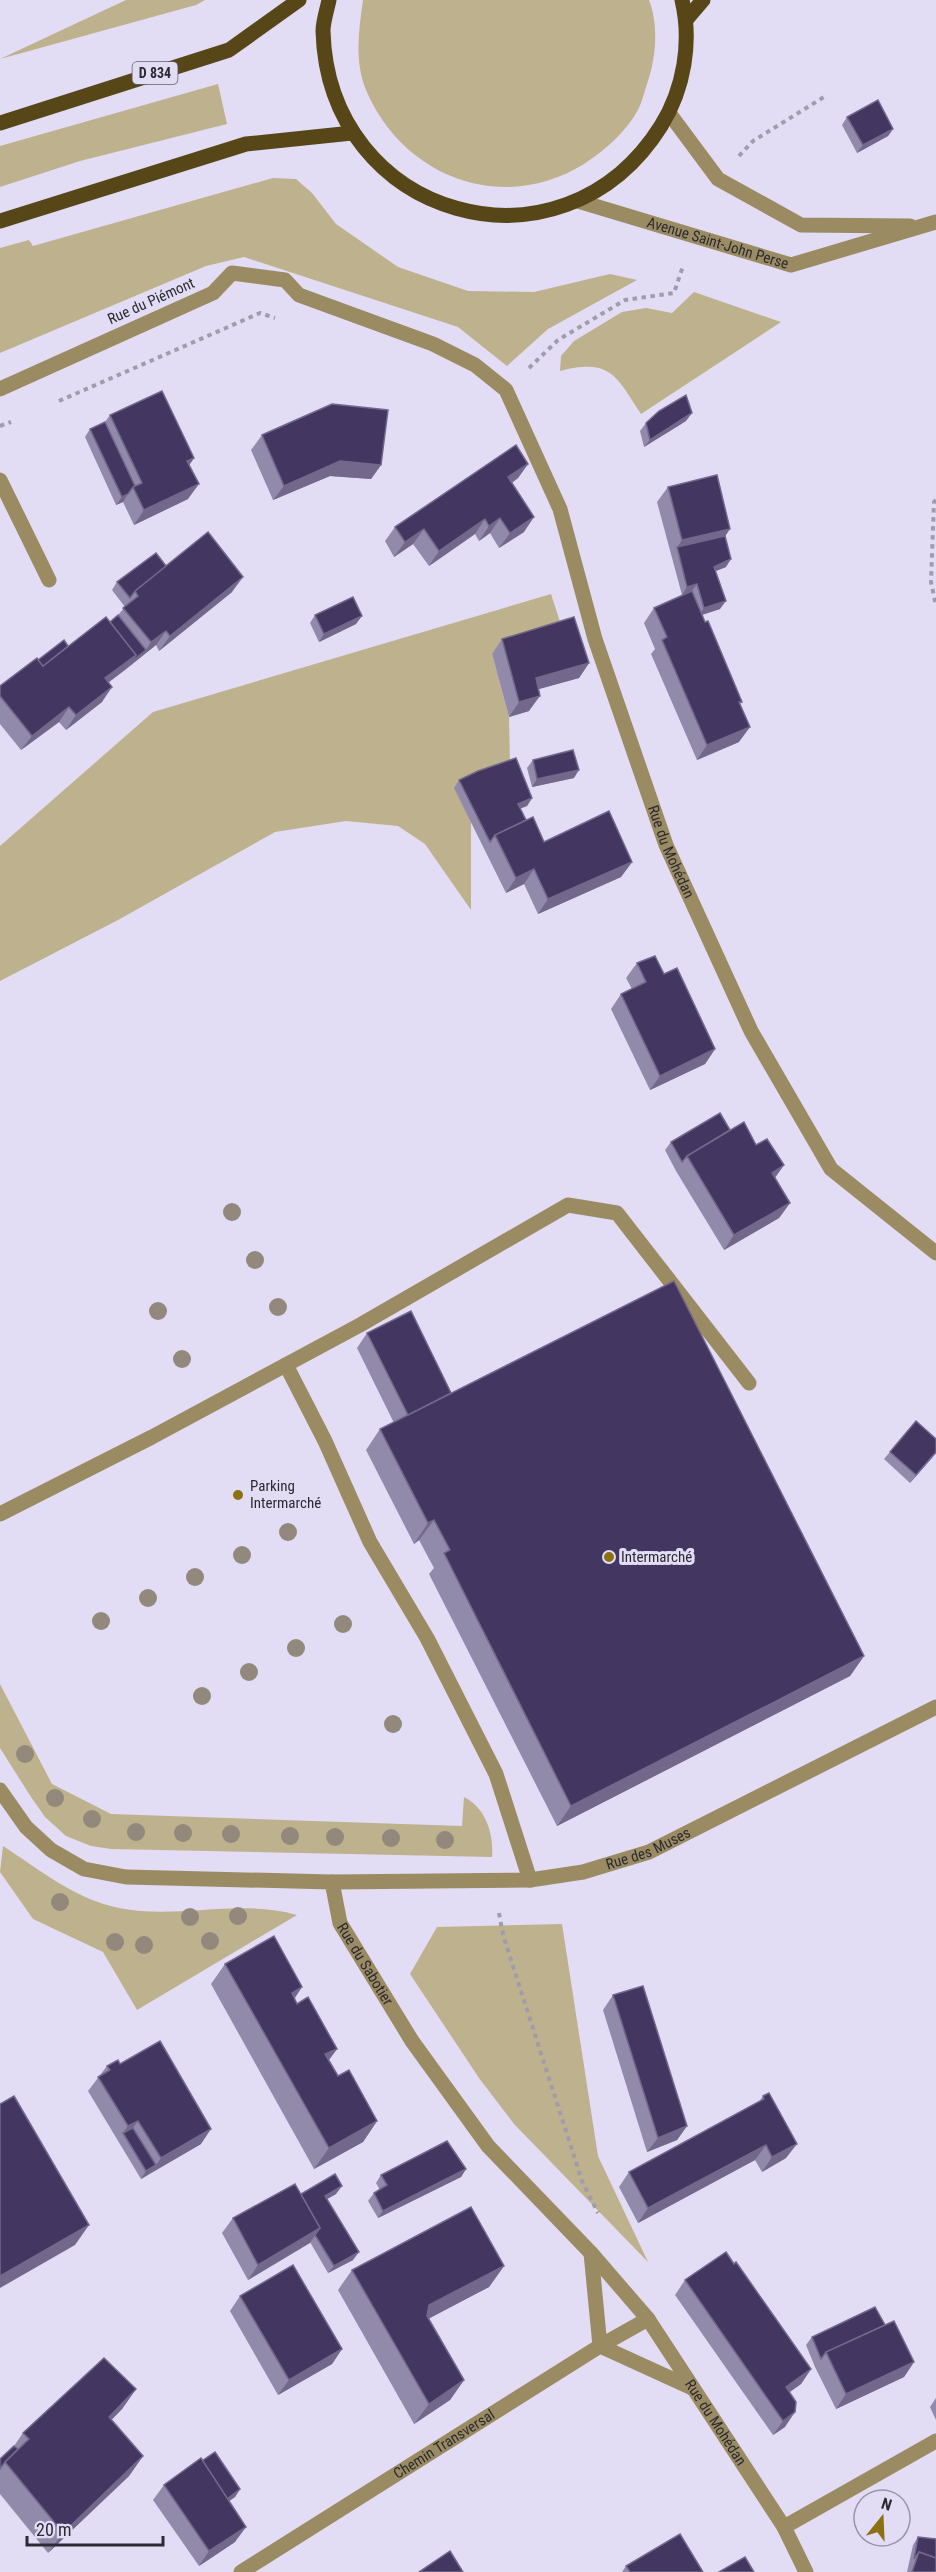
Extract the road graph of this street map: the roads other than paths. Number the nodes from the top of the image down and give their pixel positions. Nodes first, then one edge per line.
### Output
1 (299, 0) edge
2 (329, 0) edge
3 (682, 0) edge
4 (703, 0) edge
5 (686, 20) junction
6 (669, 113) junction
7 (0, 123) edge
8 (352, 133) junction
9 (578, 201) junction
10 (0, 221) edge
11 (932, 224) edge
12 (0, 389) edge
13 (506, 390) joint
14 (0, 480) edge
15 (49, 580) dead end
16 (936, 1253) edge
17 (286, 1365) junction
18 (749, 1383) dead end
19 (0, 1514) edge
20 (936, 1707) edge
21 (0, 1790) edge
22 (530, 1880) junction
23 (332, 1882) junction
24 (591, 2253) junction
25 (648, 2319) junction
26 (600, 2346) junction
27 (692, 2388) junction
28 (936, 2441) edge
29 (784, 2527) junction
30 (241, 2572) edge
31 (806, 2572) edge

1 - 7 main road, D 834
2 - 8 main road
3 - 5 main road
4 - 5 main road
5 - 6 main road
6 - 9 main road
6 - 11 street, Avenue Saint-John Perse
8 - 9 main road
8 - 10 main road
9 - 11 street, Avenue Saint-John Perse
12 - 13 street, Rue du Piémont
13 - 16 street, Rue du Mohédan
14 - 15 street
17 - 18 street
17 - 19 street
17 - 22 street
20 - 22 street, Rue des Muses
21 - 23 street
22 - 23 street, Rue des Muses
23 - 24 street, Rue du Sabotier
24 - 25 street, Rue du Sabotier
24 - 26 street
25 - 26 street, Chemin Transversal
25 - 27 street, Rue du Mohédan
26 - 27 street
26 - 30 street, Chemin Transversal
27 - 29 street, Rue du Mohédan
28 - 29 street
29 - 31 street, Rue du Mohédan

